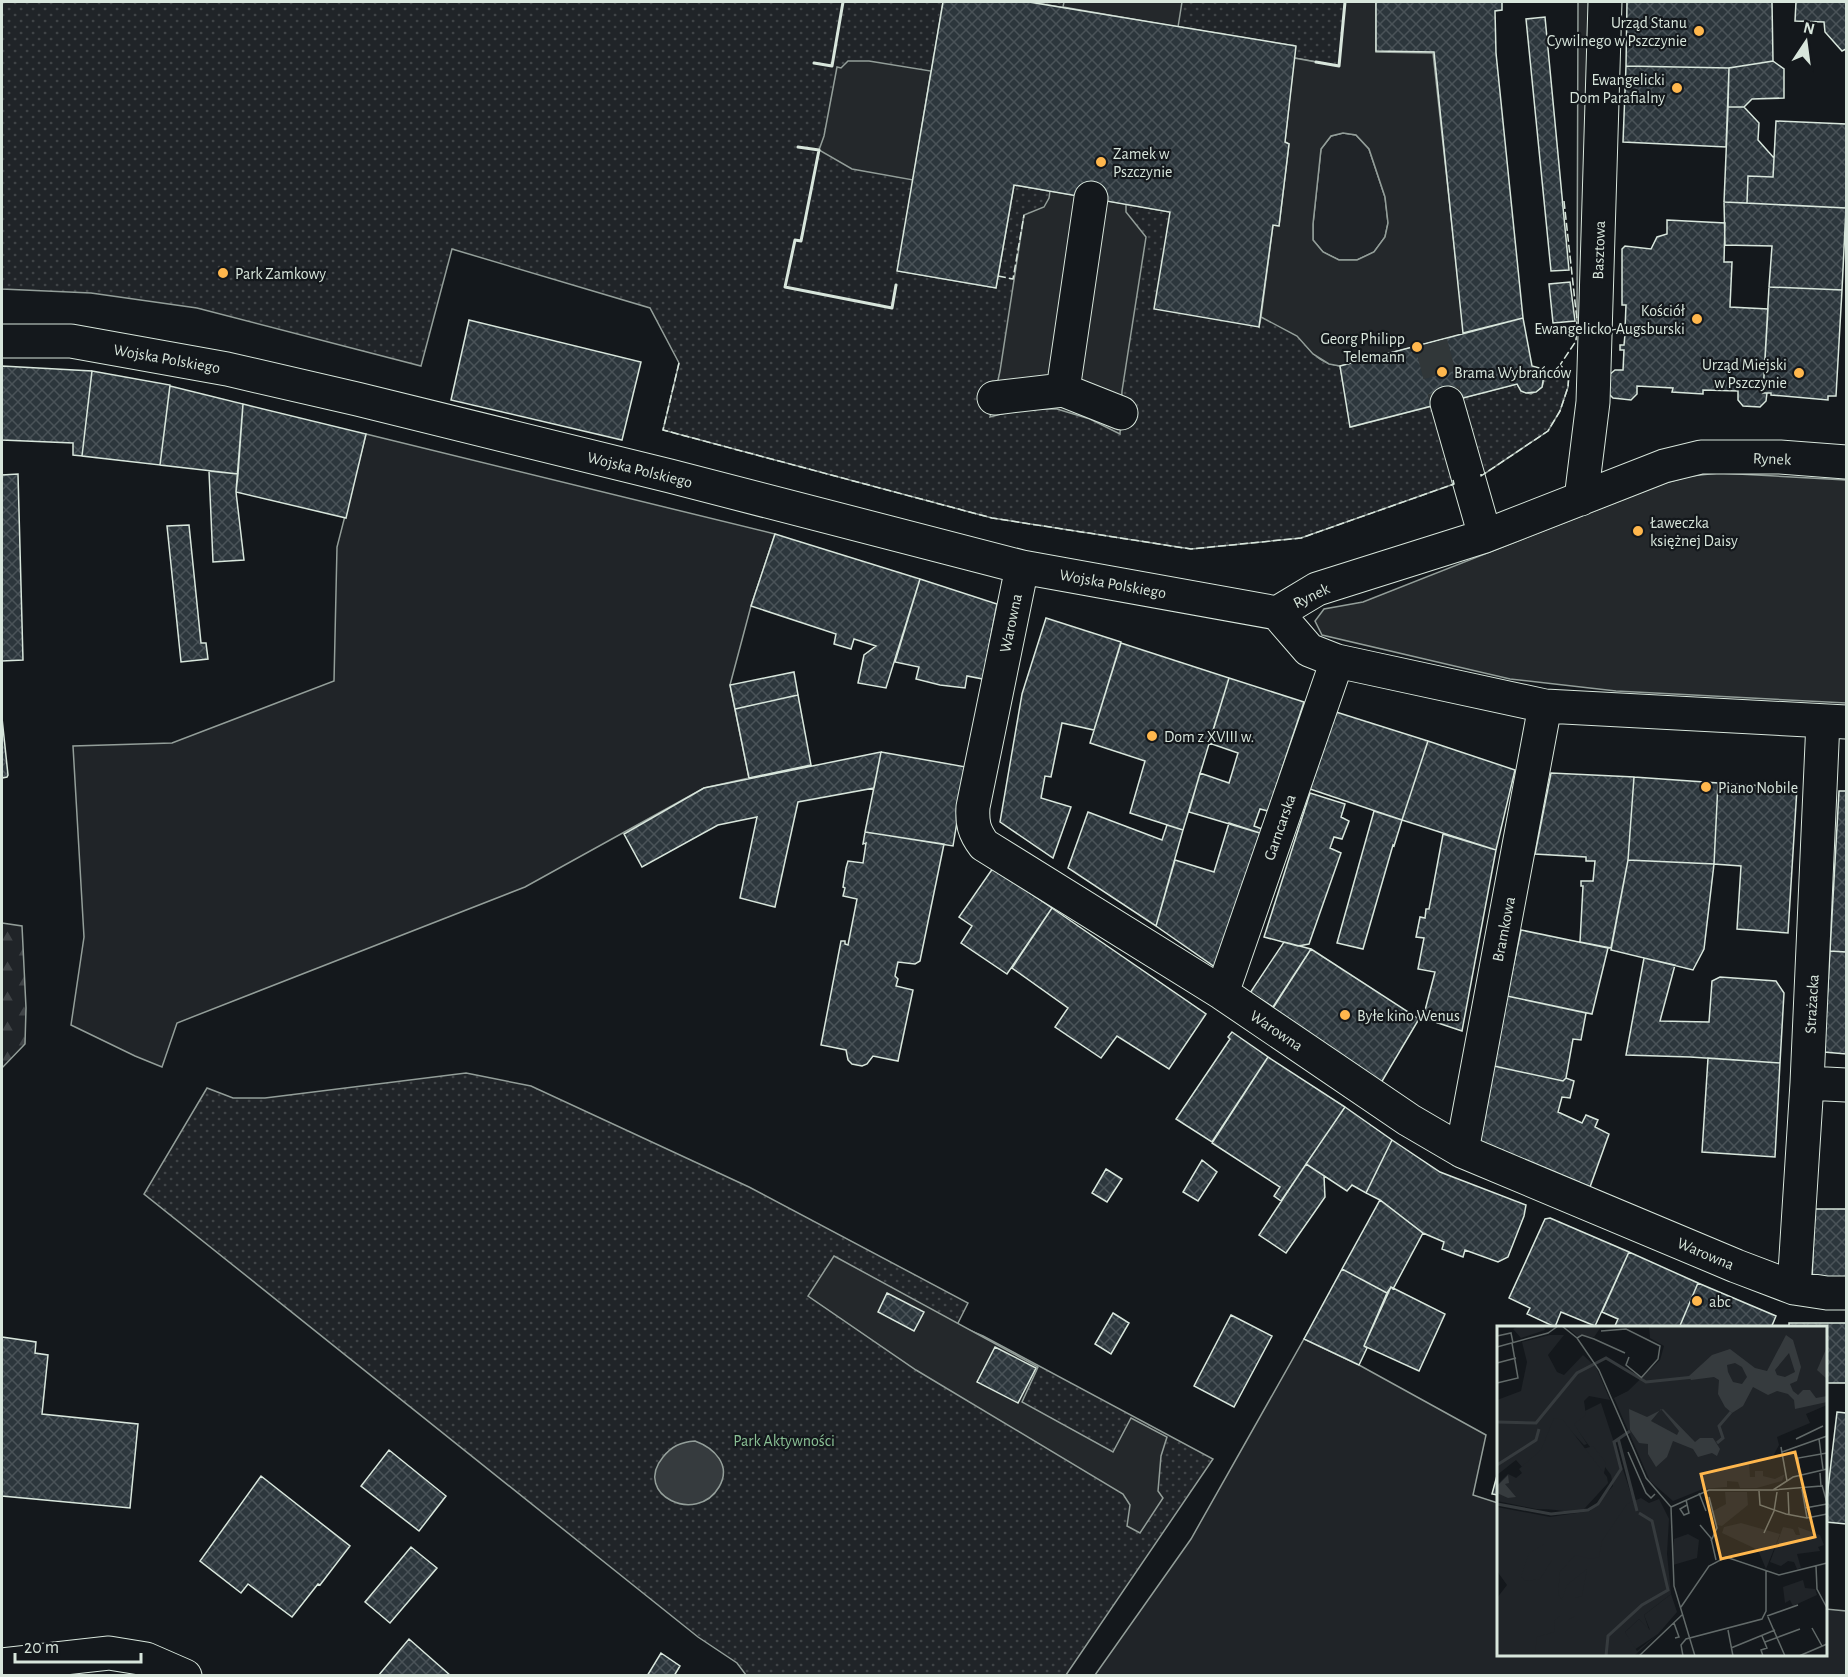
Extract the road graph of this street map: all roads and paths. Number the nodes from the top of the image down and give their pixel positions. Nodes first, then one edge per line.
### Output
1 (1605, 2) edge
2 (1091, 198) dead end
3 (2, 340) edge
4 (1063, 390) junction
5 (994, 398) dead end
6 (1447, 403) tunnel mouth
7 (1121, 413) dead end
8 (1846, 462) edge
9 (1581, 499) junction
10 (1485, 536) junction
11 (1022, 567) junction
12 (1277, 613) junction
13 (1337, 661) junction
14 (1545, 706) junction
15 (1835, 721) edge
16 (1222, 993) junction
17 (1807, 1083) junction
18 (1846, 1084) edge
19 (1462, 1151) junction
20 (1794, 1288) junction
21 (1846, 1293) edge
22 (2, 1665) edge
23 (185, 1676) edge

1 - 9 street, Basztowa
2 - 4 street
3 - 11 street, Wojska Polskiego
4 - 5 street
4 - 7 street
6 - 10 street
8 - 9 street, Rynek
9 - 10 street, Rynek
10 - 12 street, Rynek
11 - 12 street, Wojska Polskiego
11 - 16 street, Warowna
12 - 13 street, Rynek
13 - 14 street, Rynek
13 - 16 street, Garncarska
14 - 15 street, Rynek
14 - 19 street, Bramkowa
15 - 17 street, Strażacka
16 - 19 street, Warowna
17 - 18 street
17 - 20 street, Strażacka
19 - 20 street, Warowna
20 - 21 street, Warowna
22 - 23 street

